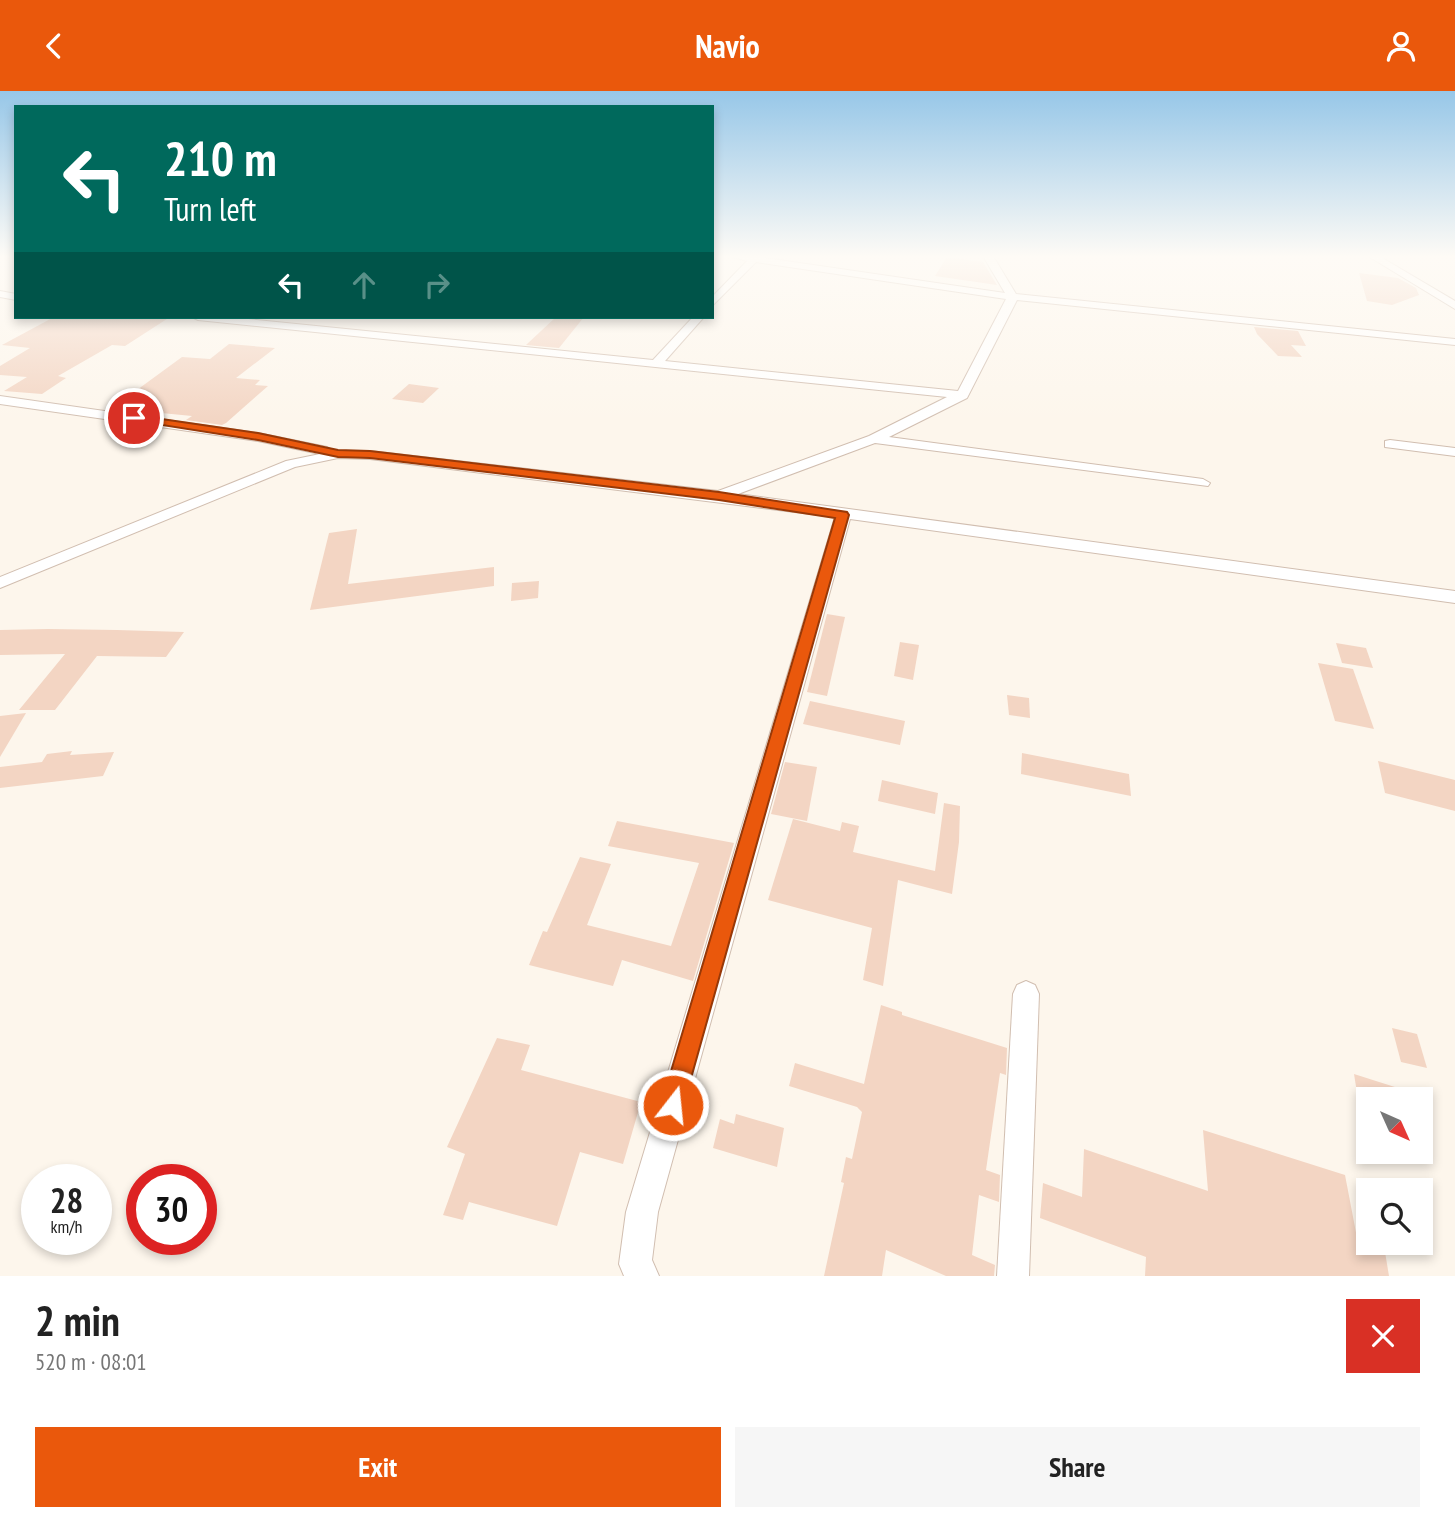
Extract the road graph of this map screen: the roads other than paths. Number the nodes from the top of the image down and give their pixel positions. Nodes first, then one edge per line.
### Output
1 (1006, 311) edge
2 (1153, 311) edge
3 (241, 319) edge
4 (697, 319) edge
5 (263, 320) edge
6 (1455, 342) edge
7 (657, 362) junction
8 (962, 395) junction
9 (0, 400) edge
10 (874, 439) junction
11 (1390, 445) dead end
12 (1455, 452) edge
13 (338, 454) junction
14 (1203, 483) dead end
15 (719, 496) junction
16 (843, 515) junction
17 (0, 583) edge
18 (1455, 597) edge
19 (1026, 994) dead end
20 (643, 1276) edge
21 (1013, 1276) edge

1 - 8 street
2 - 6 street
3 - 5 street
4 - 7 street
5 - 7 street
7 - 8 street
8 - 10 street
9 - 13 street
10 - 14 street
10 - 15 street
11 - 12 street
13 - 15 street
13 - 17 street
15 - 16 street
16 - 18 street
16 - 20 street
19 - 21 street

